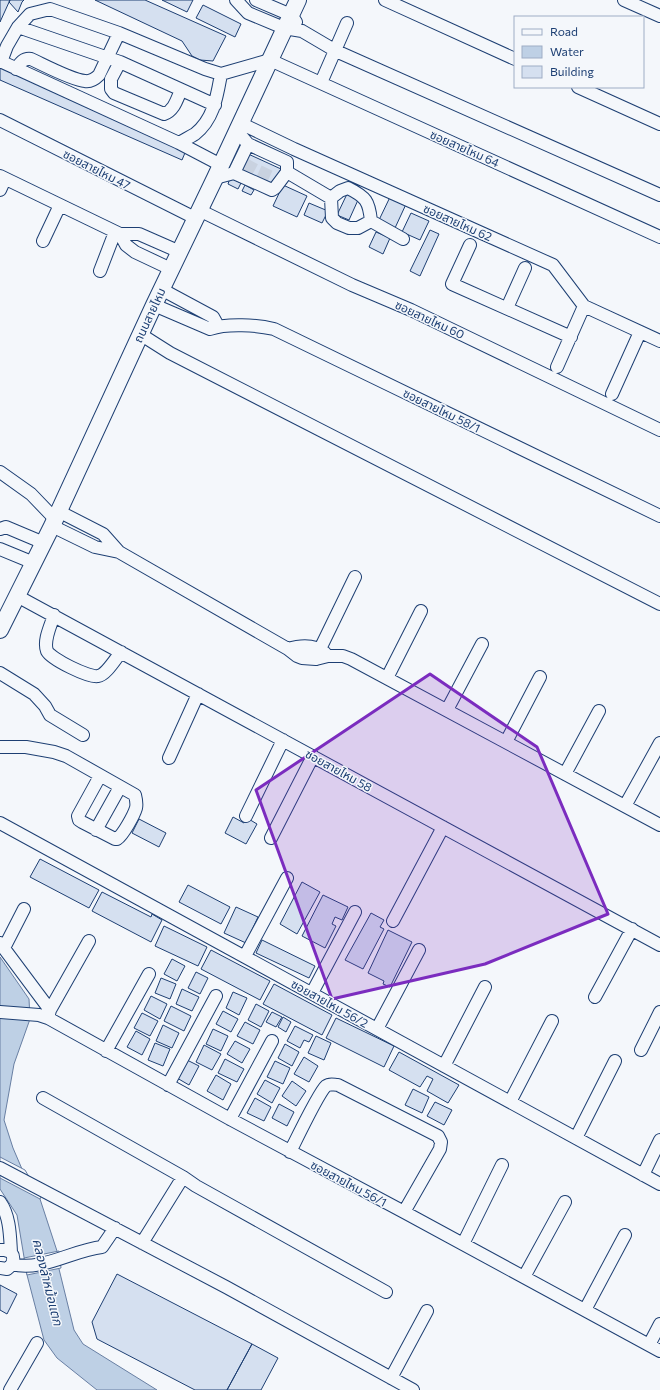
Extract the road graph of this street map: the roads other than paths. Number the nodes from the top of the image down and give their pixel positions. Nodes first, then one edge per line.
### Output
1 (239, 0) edge
2 (256, 0) edge
3 (298, 0) edge
4 (384, 0) edge
5 (624, 0) edge
6 (660, 16) edge
7 (288, 22) junction
8 (347, 23) dead end
9 (18, 27) junction
10 (119, 33) junction
11 (336, 51) junction
12 (107, 57) junction
13 (514, 59) edge
14 (270, 60) junction
15 (1, 62) edge
16 (120, 62) junction
17 (16, 69) junction
18 (222, 74) junction
19 (322, 78) dead end
20 (580, 88) edge
21 (181, 90) junction
22 (215, 105) junction
23 (0, 120) edge
24 (660, 124) edge
25 (238, 127) junction
26 (179, 143) junction
27 (254, 150) junction
28 (287, 172) junction
29 (232, 173) junction
30 (3, 177) edge
31 (0, 190) edge
32 (660, 195) edge
33 (331, 198) junction
34 (60, 205) junction
35 (197, 214) junction
36 (371, 221) junction
37 (117, 233) junction
38 (660, 238) edge
39 (403, 239) dead end
40 (43, 241) dead end
41 (470, 245) dead end
42 (180, 252) junction
43 (525, 268) dead end
44 (171, 269) junction
45 (100, 271) dead end
46 (161, 289) junction
47 (154, 305) junction
48 (584, 306) junction
49 (507, 308) junction
50 (218, 326) junction
51 (640, 332) junction
52 (140, 334) junction
53 (571, 337) junction
54 (660, 341) edge
55 (557, 367) dead end
56 (612, 394) dead end
57 (660, 430) edge
58 (0, 472) edge
59 (660, 516) edge
60 (55, 519) junction
61 (0, 529) edge
62 (44, 543) junction
63 (0, 549) edge
64 (34, 563) junction
65 (355, 577) dead end
66 (17, 596) junction
67 (660, 604) edge
68 (421, 611) dead end
69 (54, 615) junction
70 (2, 623) edge
71 (482, 644) dead end
72 (122, 652) junction
73 (321, 654) junction
74 (0, 673) edge
75 (540, 677) dead end
76 (387, 678) junction
77 (198, 694) junction
78 (447, 710) junction
79 (599, 710) dead end
80 (83, 735) dead end
81 (283, 740) junction
82 (506, 742) junction
83 (660, 743) edge
84 (0, 747) edge
85 (313, 756) junction
86 (169, 758) dead end
87 (565, 774) junction
88 (100, 776) junction
89 (120, 787) junction
90 (625, 806) junction
91 (246, 816) dead end
92 (0, 823) edge
93 (660, 825) edge
94 (443, 827) junction
95 (96, 830) junction
96 (271, 838) dead end
97 (286, 878) dead end
98 (24, 909) dead end
99 (355, 912) dead end
100 (393, 921) dead end
101 (632, 929) junction
102 (89, 941) dead end
103 (660, 945) edge
104 (2, 946) edge
105 (419, 950) dead end
106 (245, 956) junction
107 (149, 974) dead end
108 (485, 987) dead end
109 (312, 993) junction
110 (216, 996) dead end
111 (595, 997) dead end
112 (0, 1012) edge
113 (660, 1012) edge
114 (46, 1014) junction
115 (552, 1021) dead end
116 (377, 1029) junction
117 (272, 1041) dead end
118 (641, 1050) dead end
119 (106, 1051) junction
120 (615, 1060) dead end
121 (444, 1066) junction
122 (168, 1085) junction
123 (42, 1098) dead end
124 (510, 1102) junction
125 (230, 1119) junction
126 (576, 1138) junction
127 (660, 1140) edge
128 (290, 1152) junction
129 (502, 1165) dead end
130 (0, 1168) edge
131 (643, 1175) junction
132 (183, 1176) junction
133 (660, 1184) edge
134 (0, 1202) edge
135 (565, 1202) dead end
136 (404, 1212) junction
137 (116, 1228) junction
138 (625, 1235) dead end
139 (142, 1242) junction
140 (462, 1244) junction
141 (8, 1255) edge
142 (0, 1268) edge
143 (524, 1277) junction
144 (386, 1292) dead end
145 (585, 1310) junction
146 (427, 1311) dead end
147 (660, 1324) edge
148 (37, 1343) dead end
149 (649, 1345) junction
150 (660, 1351) edge
151 (391, 1378) junction
152 (0, 1386) edge
153 (9, 1390) edge
154 (413, 1390) edge

1 - 7 street
2 - 7 street
3 - 7 main road, ถนนสายไหม
4 - 13 street
5 - 6 street
7 - 11 street
7 - 14 main road, ถนนสายไหม
8 - 11 street
9 - 10 street
9 - 12 street
9 - 15 street
10 - 12 street
10 - 18 street
11 - 19 street
11 - 32 street
12 - 16 street
12 - 17 street
14 - 18 street
14 - 25 main road, ถนนสายไหม
14 - 38 street, ซอยสายไหม 64
15 - 17 street
16 - 21 street
16 - 21 street
17 - 26 street
18 - 22 street
20 - 24 street
21 - 22 street
22 - 26 street
23 - 35 street, ซอยสายไหม 47
25 - 27 street
25 - 29 main road, ถนนสายไหม
25 - 48 street, ซอยสายไหม 62
26 - 29 street
27 - 28 street
27 - 29 street
28 - 29 street
28 - 33 street
29 - 35 main road, ถนนสายไหม
30 - 31 street
30 - 34 street
33 - 36 street
33 - 36 street
34 - 37 street
34 - 40 street
35 - 42 main road, ถนนสายไหม
35 - 57 street, ซอยสายไหม 60
36 - 39 street
37 - 42 street
37 - 44 street
37 - 45 street
41 - 49 street
42 - 44 main road, ถนนสายไหม
43 - 49 street
44 - 46 main road, ถนนสายไหม
46 - 47 main road, ถนนสายไหม
46 - 50 street
47 - 50 street, ซอยสายไหม 58/1
47 - 52 main road, ถนนสายไหม
48 - 51 street, ซอยสายไหม 62
48 - 53 street
49 - 53 street
50 - 59 street, ซอยสายไหม 58/1
51 - 54 street, ซอยสายไหม 62
51 - 56 street
52 - 60 main road, ถนนสายไหม
52 - 67 street
53 - 55 street
58 - 60 street
60 - 62 main road, ถนนสายไหม
60 - 73 street
61 - 62 street
62 - 64 main road, ถนนสายไหม
63 - 64 street
64 - 66 main road, ถนนสายไหม
65 - 73 street
66 - 69 street, ซอยสายไหม 58
66 - 70 main road, ถนนสายไหม
68 - 76 street
69 - 72 street, ซอยสายไหม 58
69 - 72 street
71 - 78 street
72 - 77 street, ซอยสายไหม 58
73 - 76 street
74 - 80 street
75 - 82 street
76 - 78 street
77 - 81 street, ซอยสายไหม 58
77 - 86 street
78 - 82 street
79 - 87 street
81 - 85 street, ซอยสายไหม 58
81 - 91 street
82 - 87 street
83 - 90 street
84 - 88 street
85 - 94 street, ซอยสายไหม 58
85 - 96 street
87 - 90 street
88 - 89 street
88 - 95 street
89 - 95 street
89 - 95 street
90 - 93 street
92 - 106 street, ซอยสายไหม 56/2
94 - 100 street
94 - 101 street, ซอยสายไหม 58
97 - 106 street
98 - 104 street
99 - 109 street
101 - 103 street, ซอยสายไหม 58
101 - 111 street
102 - 114 street
104 - 114 street
105 - 116 street
106 - 109 street, ซอยสายไหม 56/2
107 - 119 street
108 - 121 street
109 - 116 street, ซอยสายไหม 56/2
110 - 122 street
112 - 114 street
113 - 118 street
114 - 119 street, ซอยสายไหม 56/1
115 - 124 street
116 - 121 street, ซอยสายไหม 56/2
117 - 125 street
119 - 122 street, ซอยสายไหม 56/1
120 - 126 street
121 - 124 street, ซอยสายไหม 56/2
122 - 125 street, ซอยสายไหม 56/1
123 - 132 street
124 - 126 street, ซอยสายไหม 56/2
125 - 128 street, ซอยสายไหม 56/1
126 - 131 street, ซอยสายไหม 56/2
127 - 131 street
128 - 136 street, ซอยสายไหม 56/1
128 - 136 street
129 - 140 street
130 - 137 street
131 - 133 street, ซอยสายไหม 56/2
132 - 139 street
132 - 144 street
134 - 141 street
135 - 143 street
136 - 140 street, ซอยสายไหม 56/1
137 - 139 street
137 - 141 street
138 - 145 street
139 - 151 street
140 - 143 street, ซอยสายไหม 56/1
141 - 142 street
143 - 145 street, ซอยสายไหม 56/1
145 - 149 street, ซอยสายไหม 56/1
146 - 151 street
147 - 149 street
148 - 153 street
149 - 150 street, ซอยสายไหม 56/1
151 - 154 street
152 - 153 street

